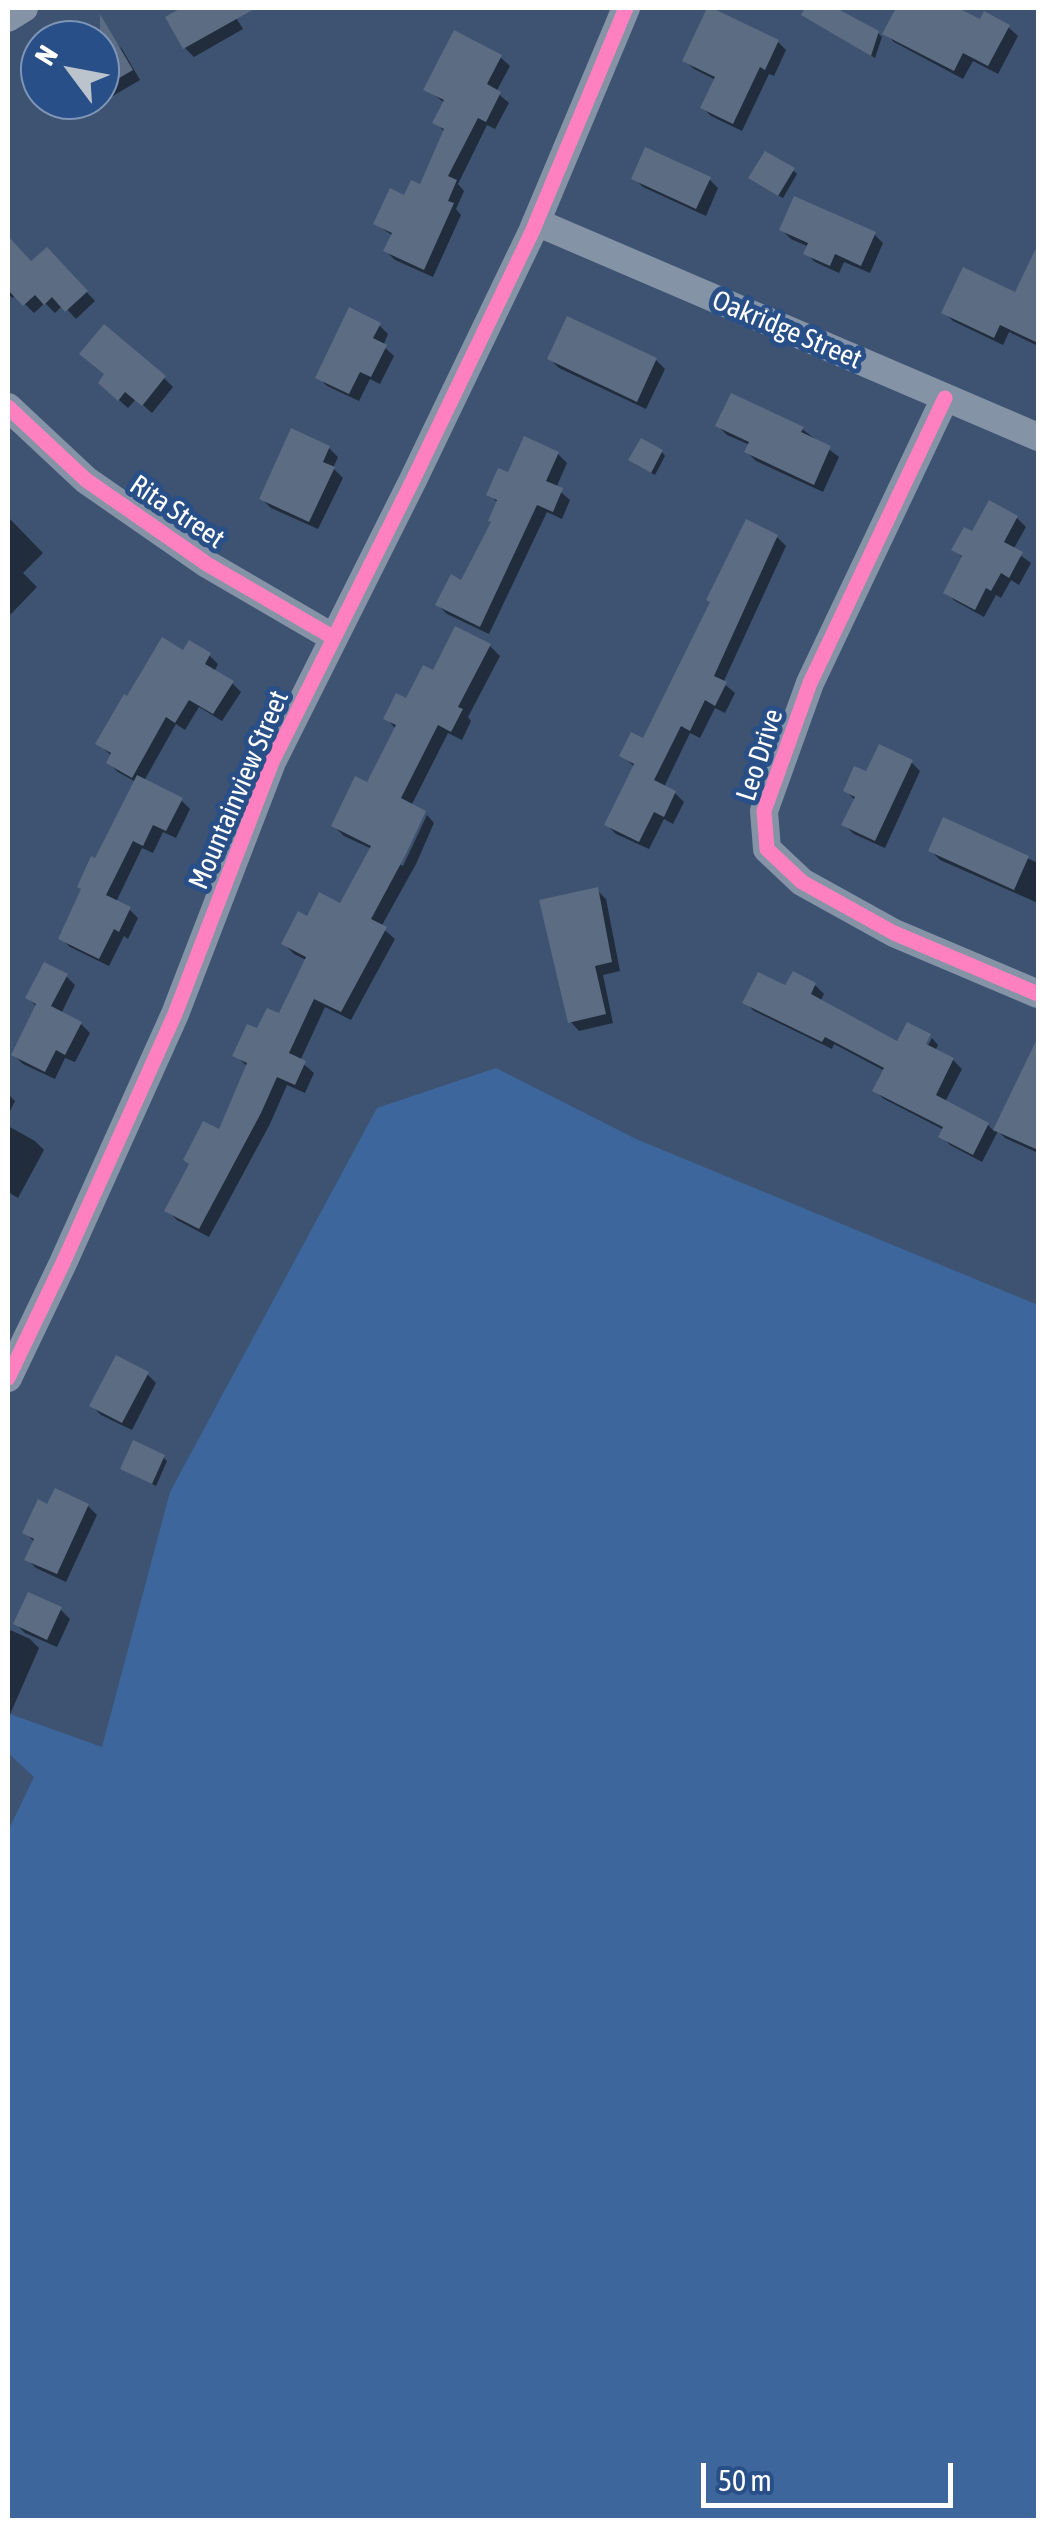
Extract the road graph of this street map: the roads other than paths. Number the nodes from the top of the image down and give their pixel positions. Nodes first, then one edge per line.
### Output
1 (24, 8) edge
2 (626, 8) edge
3 (8, 18) edge
4 (536, 222) junction
5 (945, 398) junction
6 (8, 408) edge
7 (1038, 437) edge
8 (334, 638) junction
9 (1038, 994) edge
10 (8, 1378) edge

1 - 3 street
2 - 4 street, Mountainview Street
4 - 5 street, Oakridge Street
4 - 8 street, Mountainview Street
5 - 7 street, Oakridge Street
5 - 9 street, Leo Drive
6 - 8 street, Rita Street
8 - 10 street, Mountainview Street

